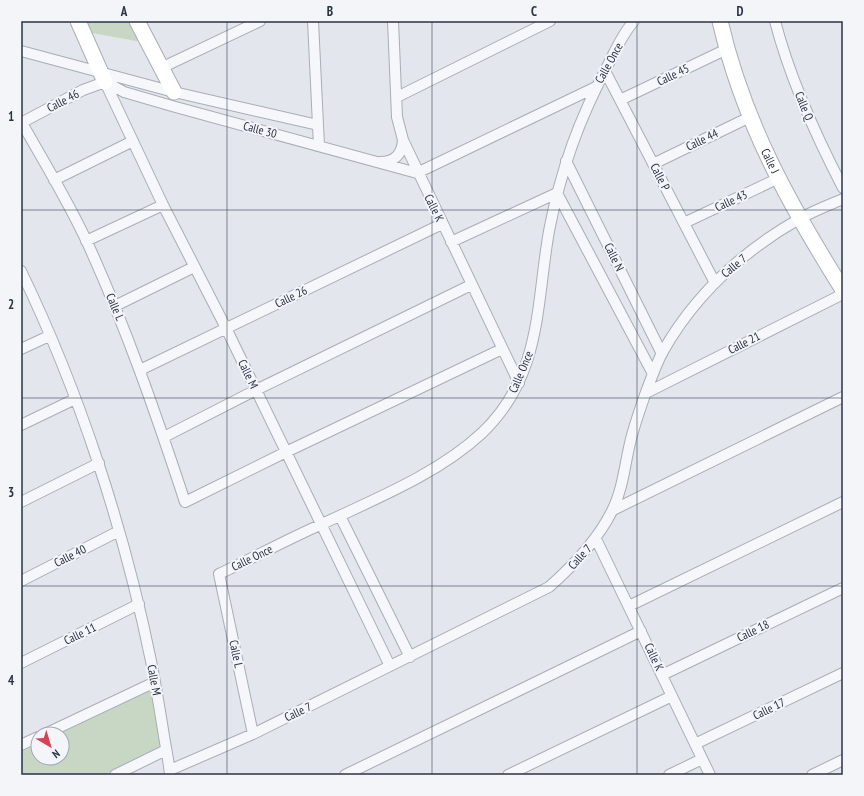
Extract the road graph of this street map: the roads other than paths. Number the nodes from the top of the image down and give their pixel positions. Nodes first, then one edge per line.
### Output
1 (78, 21) edge
2 (137, 21) edge
3 (260, 21) edge
4 (313, 21) edge
5 (393, 21) edge
6 (550, 21) edge
7 (720, 21) edge
8 (775, 21) edge
9 (631, 22) edge
10 (246, 24) edge
11 (727, 49) junction
12 (21, 51) edge
13 (161, 68) junction
14 (605, 71) junction
15 (104, 77) junction
16 (596, 87) junction
17 (397, 96) junction
18 (173, 99) junction
19 (620, 100) junction
20 (750, 117) junction
21 (21, 123) edge
22 (318, 125) junction
23 (403, 140) junction
24 (133, 141) junction
25 (319, 146) junction
26 (566, 161) junction
27 (377, 162) junction
28 (653, 164) junction
29 (417, 173) junction
30 (779, 178) junction
31 (54, 180) junction
32 (843, 188) edge
33 (557, 193) junction
34 (843, 199) edge
35 (163, 205) junction
36 (800, 219) junction
37 (684, 223) junction
38 (442, 224) junction
39 (86, 241) junction
40 (451, 242) junction
41 (194, 267) junction
42 (21, 272) edge
43 (715, 283) junction
44 (471, 285) junction
45 (843, 290) edge
46 (843, 294) edge
47 (115, 306) junction
48 (226, 328) junction
49 (49, 336) junction
50 (21, 349) edge
51 (502, 349) junction
52 (662, 354) junction
53 (140, 370) junction
54 (654, 374) junction
55 (519, 383) junction
56 (256, 390) junction
57 (646, 392) junction
58 (843, 397) edge
59 (75, 399) junction
60 (21, 424) edge
61 (164, 437) junction
62 (286, 452) junction
63 (98, 463) junction
64 (21, 502) edge
65 (843, 502) edge
66 (613, 510) junction
67 (340, 516) junction
68 (321, 524) junction
69 (119, 531) junction
70 (596, 539) junction
71 (219, 574) joint
72 (21, 581) edge
73 (843, 588) edge
74 (139, 604) junction
75 (629, 606) junction
76 (642, 631) junction
77 (410, 657) junction
78 (21, 663) edge
79 (390, 666) junction
80 (843, 673) edge
81 (662, 675) junction
82 (155, 682) junction
83 (672, 696) junction
84 (62, 726) edge
85 (252, 734) junction
86 (695, 744) junction
87 (166, 750) junction
88 (702, 759) junction
89 (843, 760) edge
90 (170, 772) edge
91 (115, 775) edge
92 (345, 775) edge
93 (508, 775) edge
94 (669, 775) edge
95 (710, 775) edge
96 (812, 775) edge

1 - 15 street
2 - 13 street
3 - 10 street
4 - 22 street
5 - 17 street, Calle K
6 - 17 street
7 - 11 street, Calle J
8 - 32 street, Calle Q
9 - 14 street, Calle Once
10 - 13 street
11 - 19 street, Calle 45
11 - 20 street, Calle J
12 - 15 street
13 - 18 street
14 - 16 street, Calle Once
14 - 19 street, Calle P
15 - 18 street
15 - 18 street, Calle 30
15 - 21 street, Calle 46
15 - 24 street, Calle M
16 - 26 street, Calle Once
16 - 29 street
17 - 23 street, Calle K
18 - 22 street
18 - 25 street, Calle 30
19 - 28 street, Calle P
20 - 28 street, Calle 44
20 - 30 street, Calle J
21 - 31 street, Calle L
22 - 25 street
23 - 27 street
23 - 29 street, Calle K
24 - 31 street
24 - 35 street, Calle M
25 - 27 street, Calle 30
26 - 33 street, Calle Once
26 - 52 street, Calle N
27 - 29 street, Calle 30
28 - 37 street, Calle P
29 - 38 street, Calle K
30 - 36 street, Calle J
30 - 37 street, Calle 43
31 - 39 street, Calle L
33 - 40 street
33 - 54 street, Calle N
33 - 55 street, Calle Once
34 - 36 street, Calle 7
35 - 39 street
35 - 41 street, Calle M
36 - 43 street, Calle 7
36 - 45 street, Calle J
37 - 43 street, Calle P
38 - 40 street, Calle K
38 - 48 street, Calle 26
39 - 47 street, Calle L
40 - 44 street, Calle K
41 - 47 street
41 - 48 street, Calle M
42 - 49 street, Calle M
43 - 52 street, Calle 7
44 - 51 street, Calle K
44 - 56 street
46 - 57 street, Calle 21
47 - 53 street, Calle L
48 - 53 street, Calle 26
48 - 56 street, Calle M
49 - 50 street
49 - 59 street, Calle M
51 - 55 street, Calle K
51 - 62 street
52 - 54 street, Calle 7
53 - 61 street, Calle L
54 - 57 street, Calle 7
55 - 67 street, Calle Once
56 - 61 street
56 - 62 street, Calle M
57 - 66 street, Calle 7
58 - 66 street
59 - 60 street
59 - 63 street, Calle M
61 - 62 street, Calle L
62 - 68 street, Calle M
63 - 64 street
63 - 69 street, Calle M
65 - 75 street
66 - 70 street, Calle 7
67 - 68 street, Calle Once
67 - 77 street
68 - 71 street, Calle Once
68 - 79 street, Calle M
69 - 72 street, Calle 40
69 - 74 street, Calle M
70 - 75 street, Calle K
70 - 77 street, Calle 7
71 - 85 street, Calle L
73 - 81 street, Calle 18
74 - 78 street, Calle 11
74 - 82 street, Calle M
75 - 76 street, Calle K
76 - 81 street, Calle K
76 - 92 street
77 - 79 street, Calle 7
79 - 85 street, Calle 7
80 - 86 street, Calle 17
81 - 83 street, Calle K
82 - 84 street
82 - 87 street, Calle M
83 - 86 street, Calle K
83 - 93 street
85 - 90 street, Calle 7
86 - 88 street, Calle K
87 - 90 street, Calle M
87 - 91 street
88 - 94 street
88 - 95 street, Calle K
89 - 96 street

